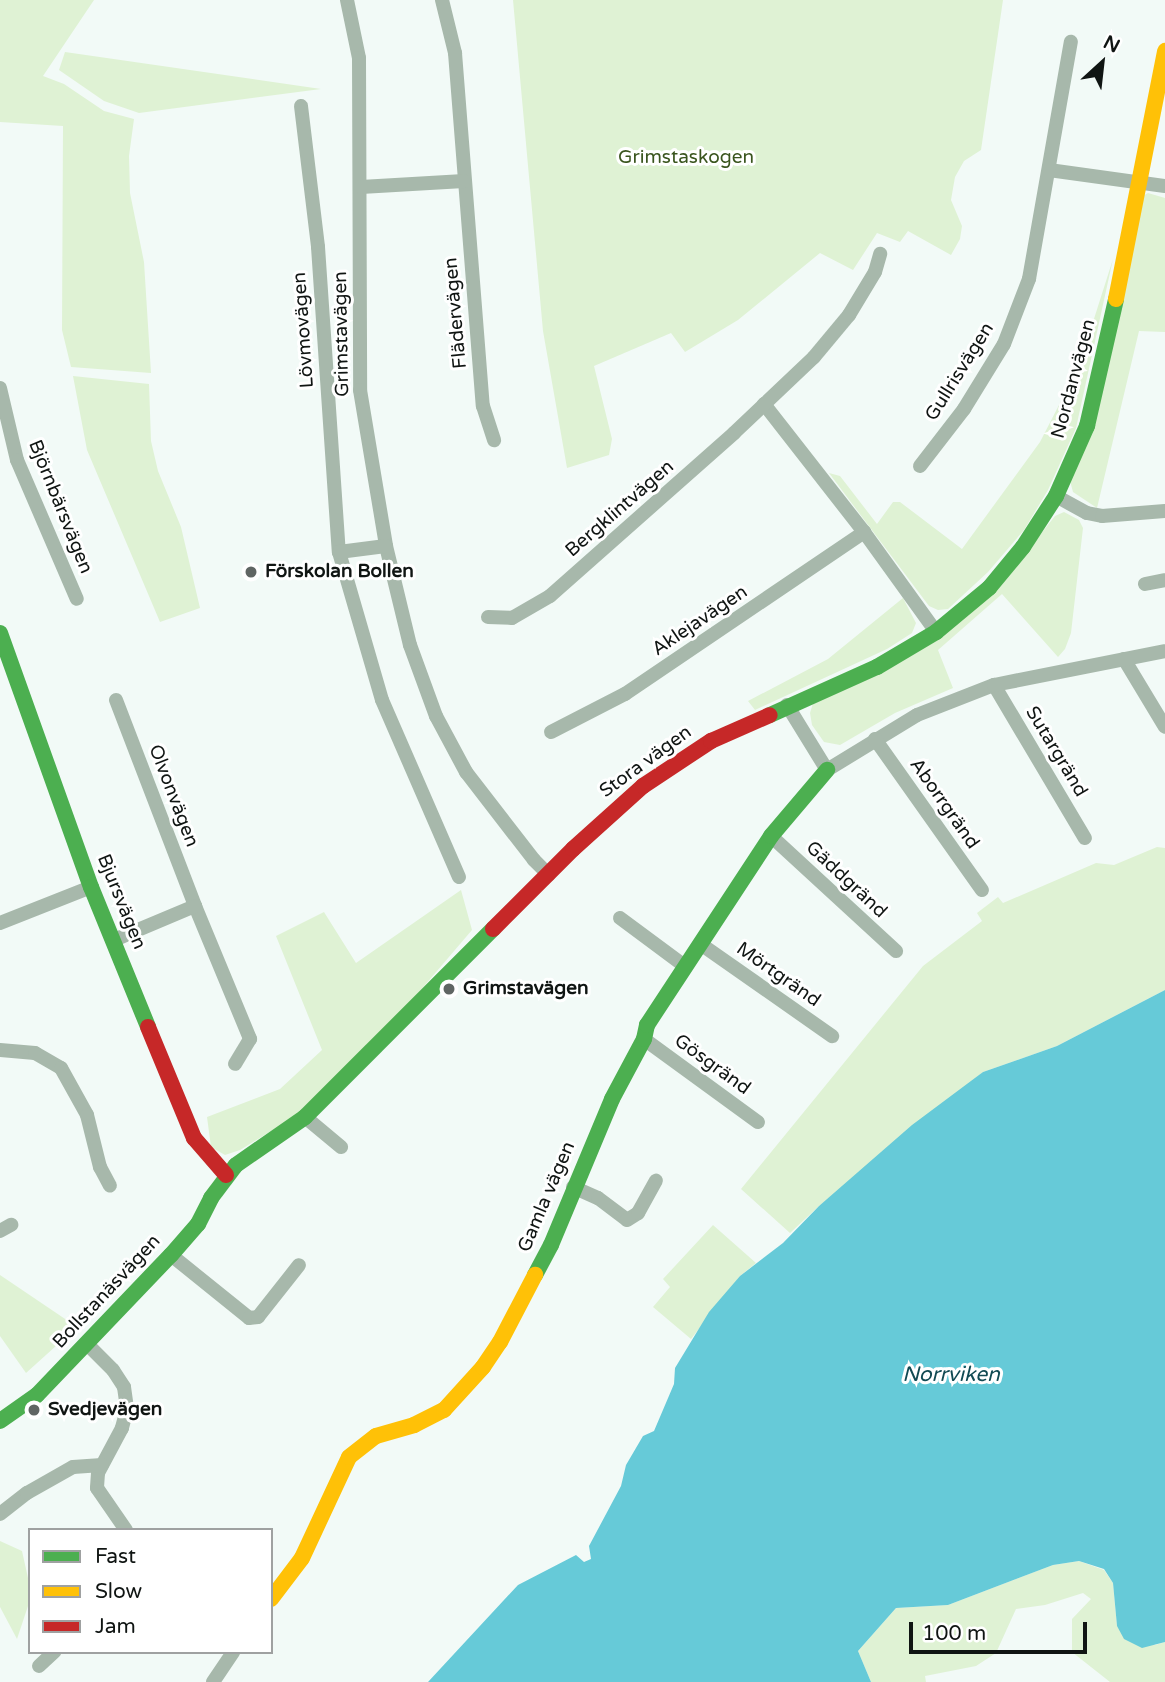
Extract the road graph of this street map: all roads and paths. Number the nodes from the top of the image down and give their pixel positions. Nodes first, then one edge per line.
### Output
1 (347, 0) edge
2 (442, 0) edge
3 (1071, 42) dead end
4 (1165, 51) edge
5 (301, 106) dead end
6 (1049, 170) junction
7 (464, 181) junction
8 (1137, 183) junction
9 (1165, 186) edge
10 (361, 187) junction
11 (880, 254) dead end
12 (0, 387) edge
13 (764, 404) junction
14 (494, 440) dead end
15 (920, 466) dead end
16 (1056, 496) junction
17 (1165, 511) edge
18 (864, 532) junction
19 (386, 546) junction
20 (339, 552) junction
21 (1165, 580) edge
22 (1145, 584) dead end
23 (78, 599) dead end
24 (488, 617) dead end
25 (936, 632) junction
26 (0, 634) edge
27 (1165, 651) edge
28 (1124, 659) junction
29 (993, 685) junction
30 (116, 700) dead end
31 (787, 705) junction
32 (1165, 727) edge
33 (551, 732) dead end
34 (875, 740) junction
35 (827, 770) junction
36 (771, 836) junction
37 (1085, 838) dead end
38 (549, 875) junction
39 (460, 877) dead end
40 (91, 887) junction
41 (982, 890) dead end
42 (195, 906) junction
43 (620, 918) dead end
44 (0, 923) edge
45 (114, 940) junction
46 (702, 945) junction
47 (896, 951) dead end
48 (686, 967) junction
49 (832, 1036) dead end
50 (644, 1039) junction
51 (0, 1050) edge
52 (235, 1064) dead end
53 (305, 1117) junction
54 (758, 1122) dead end
55 (341, 1147) dead end
56 (226, 1175) junction
57 (656, 1181) dead end
58 (110, 1186) dead end
59 (573, 1187) junction
60 (171, 1255) junction
61 (299, 1265) dead end
62 (88, 1345) junction
63 (0, 1421) edge
64 (102, 1465) junction
65 (0, 1514) edge
66 (125, 1528) edge
67 (273, 1596) edge
68 (52, 1654) edge
69 (232, 1654) edge
70 (39, 1666) dead end
71 (213, 1682) edge

1 - 10 street, Grimstavägen
2 - 7 street, Flädervägen
3 - 6 street, Gullrisvägen
4 - 8 street, Nordanvägen
5 - 20 street, Lövmovägen
6 - 8 street
6 - 15 street, Gullrisvägen
7 - 10 street
7 - 14 street, Flädervägen
8 - 9 street
8 - 16 street, Nordanvägen
10 - 19 street, Grimstavägen
11 - 13 street, Bergklintvägen
12 - 23 street, Björnbärsvägen
13 - 18 street
13 - 24 street, Bergklintvägen
16 - 17 street
16 - 25 street, Nordanvägen
18 - 25 street
18 - 33 street, Aklejavägen
19 - 20 street
19 - 38 street, Grimstavägen
20 - 39 street, Lövmovägen
21 - 22 street
25 - 31 street, Nordanvägen
26 - 40 street, Bjursvägen
27 - 28 street
28 - 29 street
28 - 32 street
29 - 34 street
29 - 37 street, Sutargränd
30 - 42 street, Olvonvägen
31 - 35 street
31 - 38 street, Stora vägen
34 - 35 street
34 - 41 street, Aborrgränd
35 - 36 street, Gamla vägen
36 - 46 street, Gamla vägen
36 - 47 street, Gäddgränd
38 - 53 street, Stora vägen
40 - 44 street
40 - 45 street, Bjursvägen
42 - 45 street
42 - 52 street, Olvonvägen
43 - 48 street
45 - 56 street, Bjursvägen
46 - 48 street, Gamla vägen
46 - 49 street, Mörtgränd
48 - 50 street, Gamla vägen
50 - 54 street, Gösgränd
50 - 59 street, Gamla vägen
51 - 58 street
53 - 55 street
53 - 56 street, Stora vägen
56 - 60 street, Bollstanäsvägen
57 - 59 street
59 - 67 street, Gamla vägen
60 - 61 street
60 - 62 street, Bollstanäsvägen
62 - 63 street, Bollstanäsvägen
62 - 64 street
64 - 65 street
64 - 66 street
68 - 70 street
69 - 71 street

